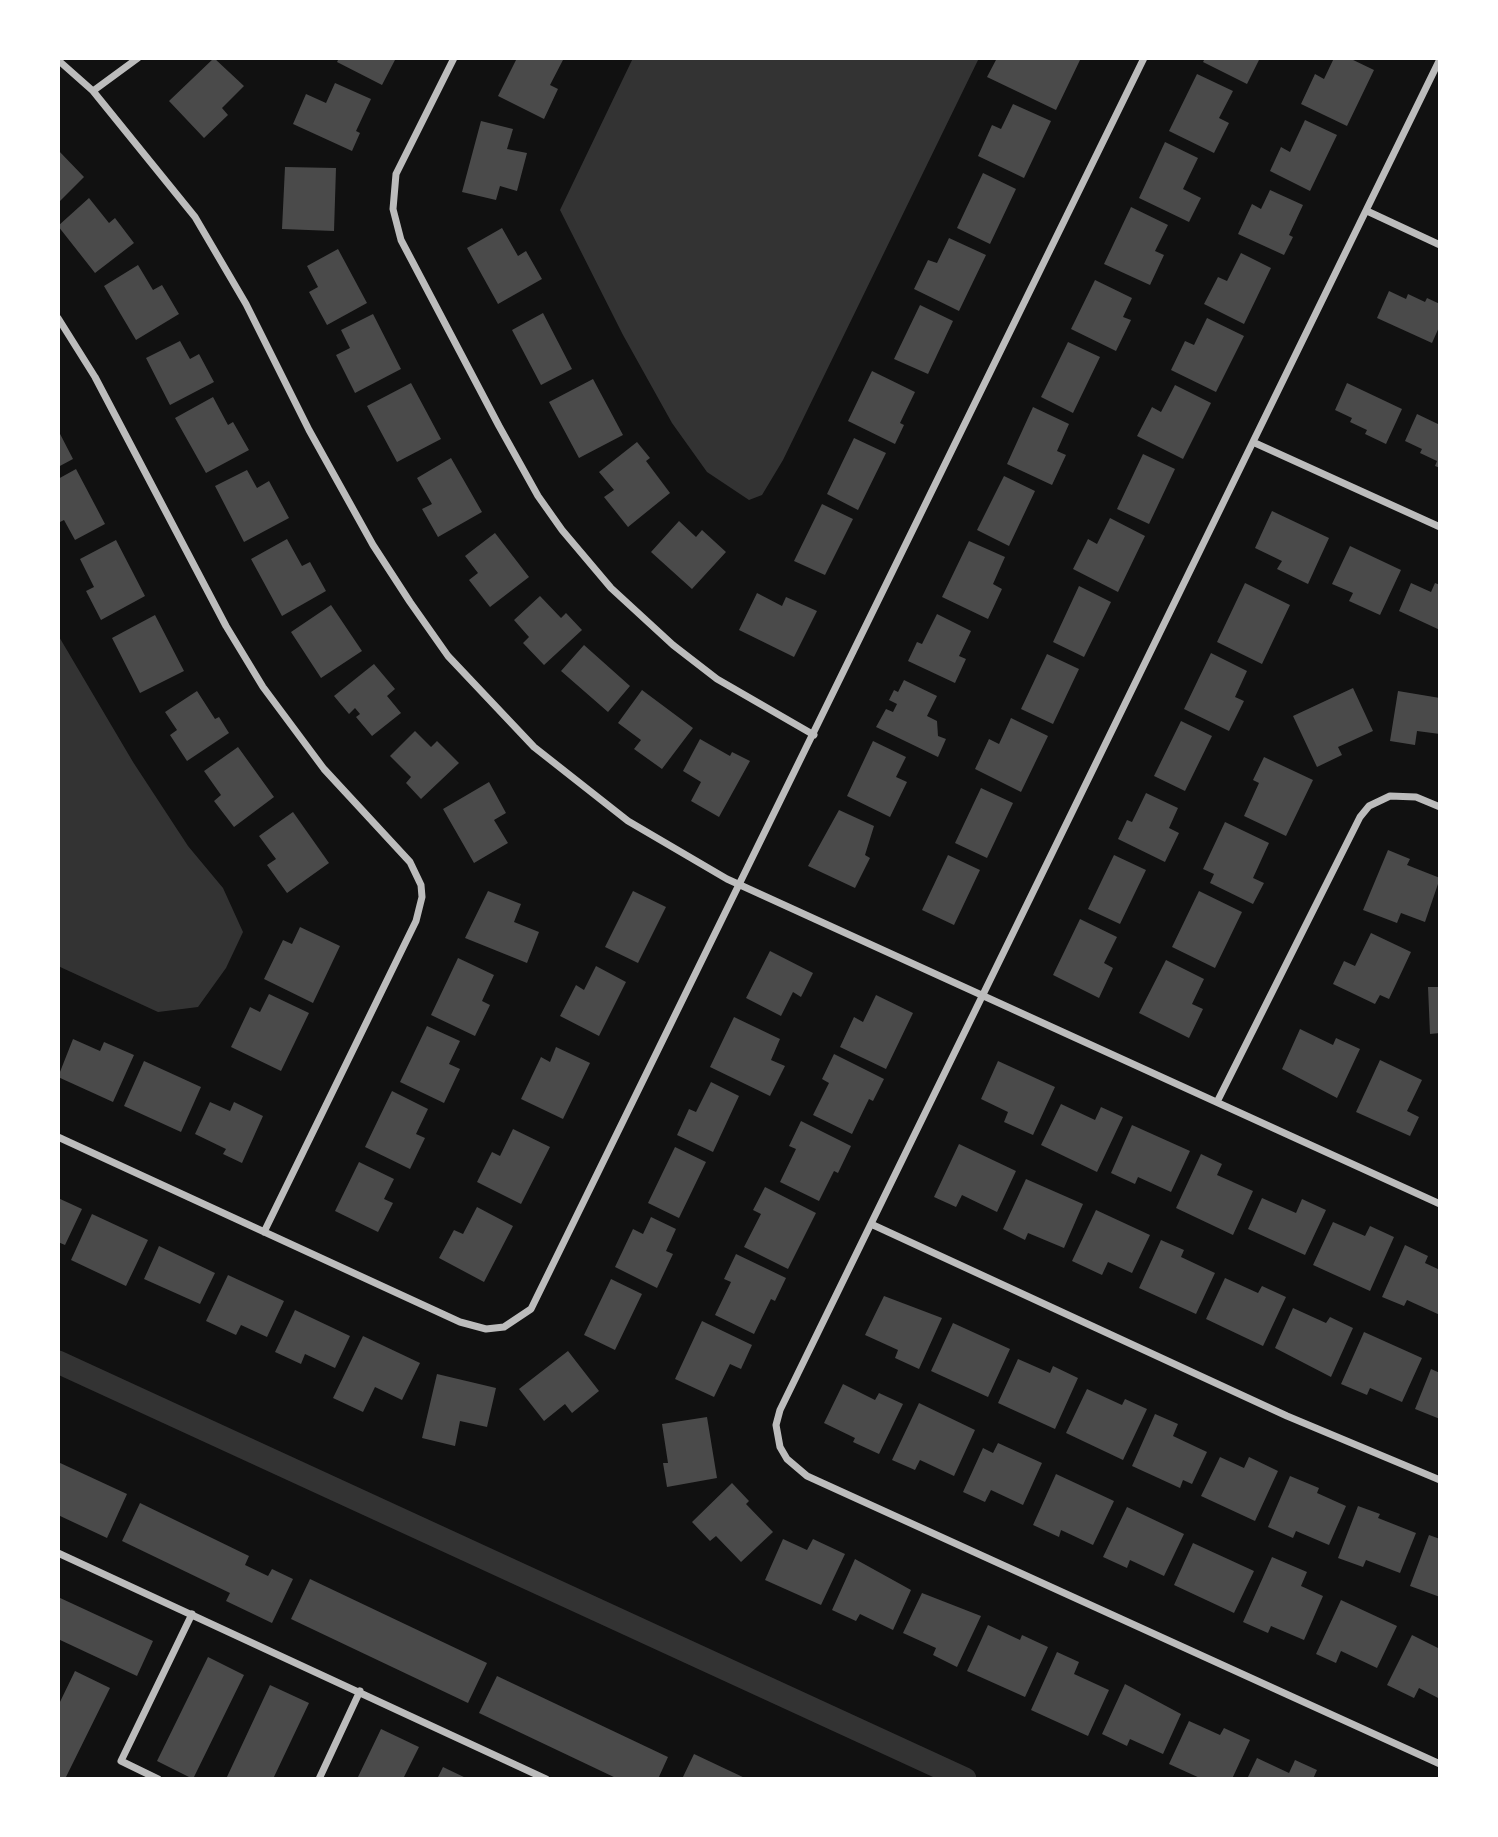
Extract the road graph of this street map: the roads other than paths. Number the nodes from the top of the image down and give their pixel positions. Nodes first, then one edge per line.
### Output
1 (138, 58) edge
2 (454, 58) edge
3 (1144, 58) edge
4 (1440, 59) edge
5 (58, 60) edge
6 (93, 91) junction
7 (1367, 211) junction
8 (1440, 245) edge
9 (58, 318) edge
10 (1255, 443) junction
11 (1440, 527) edge
12 (814, 735) junction
13 (1440, 807) edge
14 (741, 885) junction
15 (984, 996) junction
16 (1217, 1102) junction
17 (58, 1137) edge
18 (1440, 1205) edge
19 (871, 1224) junction
20 (264, 1232) junction
21 (1440, 1480) edge
22 (58, 1553) edge
23 (192, 1614) junction
24 (360, 1691) junction
25 (1440, 1764) edge
26 (531, 1776) edge
27 (158, 1779) edge
28 (319, 1779) edge
29 (546, 1779) edge

1 - 6 street
2 - 12 street
3 - 12 street
4 - 7 street
5 - 6 street
6 - 14 street
7 - 8 street
7 - 10 street
9 - 20 street
10 - 11 street
10 - 15 street
12 - 14 street
13 - 16 street
14 - 15 street
14 - 20 street
15 - 16 street
15 - 19 street
16 - 18 street
17 - 20 street
19 - 21 street
19 - 25 street
22 - 23 street
23 - 24 street
23 - 27 street
24 - 26 street
24 - 28 street
26 - 29 street

